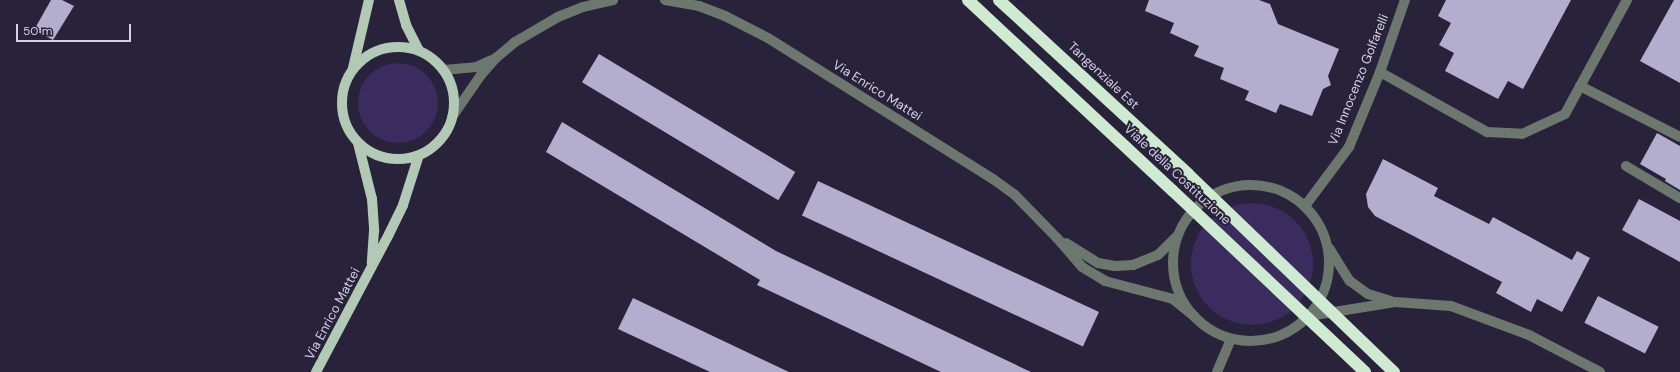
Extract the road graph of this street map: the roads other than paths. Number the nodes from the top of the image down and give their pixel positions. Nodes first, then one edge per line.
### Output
1 (369, 0) edge
2 (399, 0) edge
3 (613, 0) edge
4 (665, 0) edge
5 (968, 0) edge
6 (999, 0) edge
7 (1405, 0) edge
8 (1627, 0) edge
9 (419, 50) junction
10 (496, 58) junction
11 (353, 68) junction
12 (443, 70) junction
13 (1380, 72) junction
14 (1580, 86) junction
15 (452, 117) junction
16 (1680, 137) edge
17 (358, 143) junction
18 (419, 155) junction
19 (1626, 166) dead end
20 (1188, 174) joint
21 (1680, 198) edge
22 (1305, 206) junction
23 (1178, 235) junction
24 (1057, 238) junction
25 (1328, 247) junction
26 (372, 267) junction
27 (1395, 302) junction
28 (1194, 316) junction
29 (1309, 316) junction
30 (1231, 339) junction
31 (316, 372) edge
32 (1217, 372) edge
33 (1365, 372) edge
34 (1394, 372) edge
35 (1600, 372) edge

1 - 11 main road
2 - 9 main road
3 - 10 street
4 - 24 street, Via Enrico Mattei
5 - 33 highway, Viale della Costituzione, bridge
6 - 20 highway, Tangenziale Est
7 - 13 street, Via Innocenzo Golfarelli
8 - 14 street
9 - 11 main road
9 - 12 main road
10 - 12 street
10 - 15 street
11 - 17 main road
12 - 15 main road
13 - 14 street
13 - 22 street, Via Innocenzo Golfarelli
14 - 16 street
15 - 18 main road
17 - 18 main road
17 - 26 main road, Via Enrico Mattei
18 - 26 main road, Via Enrico Mattei
19 - 21 street
20 - 34 highway, Viale della Costituzione, bridge
22 - 23 street
22 - 25 street
23 - 24 street, Via Enrico Mattei
23 - 28 street
24 - 28 street, Via Enrico Mattei
25 - 27 street
25 - 29 street
26 - 31 main road, Via Enrico Mattei
27 - 29 street
27 - 35 street
28 - 30 street
29 - 30 street
30 - 32 street

